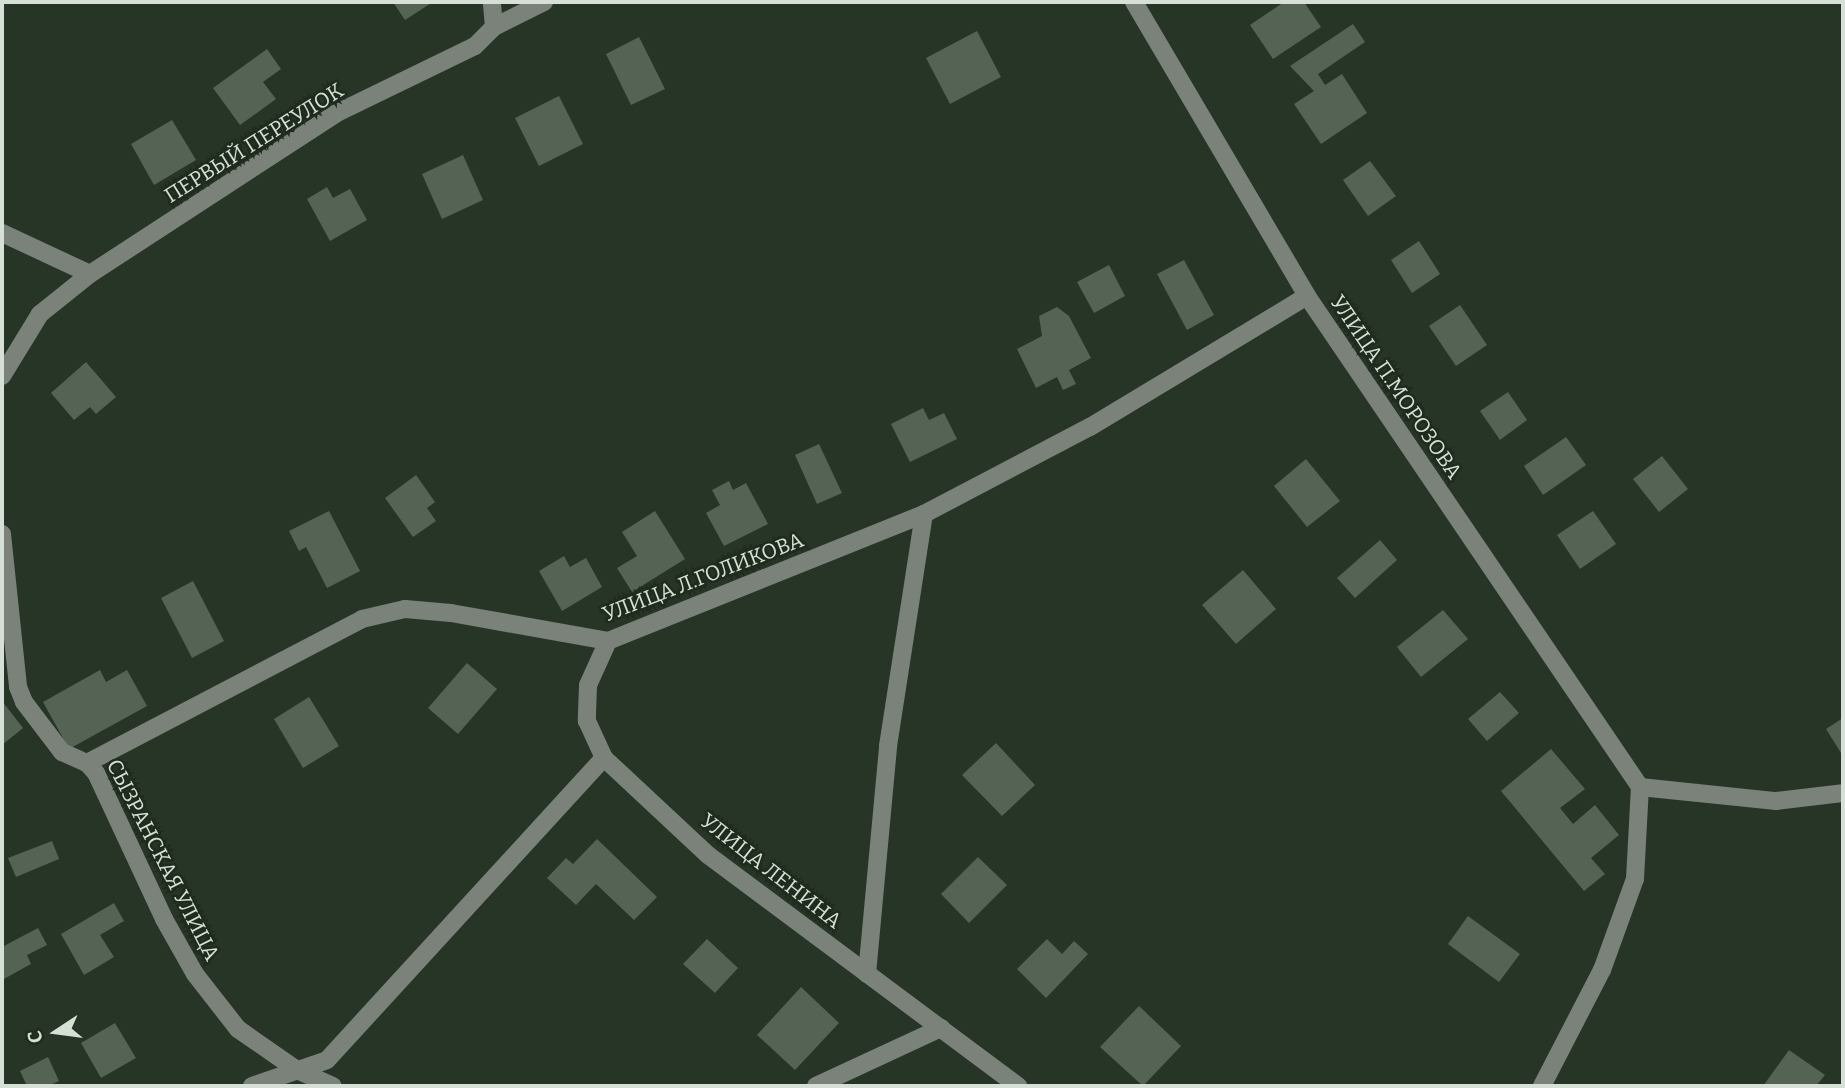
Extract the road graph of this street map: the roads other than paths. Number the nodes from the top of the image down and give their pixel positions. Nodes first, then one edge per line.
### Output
1 (492, 2) edge
2 (544, 2) edge
3 (1134, 2) edge
4 (495, 27) junction
5 (2, 233) edge
6 (90, 274) junction
7 (1307, 296) junction
8 (2, 376) edge
9 (924, 514) junction
10 (2, 534) edge
11 (608, 641) junction
12 (604, 758) junction
13 (87, 763) junction
14 (1640, 787) junction
15 (1843, 793) edge
16 (867, 974) junction
17 (941, 1028) junction
18 (297, 1070) junction
19 (252, 1086) edge
20 (333, 1086) edge
21 (816, 1086) edge
22 (1018, 1086) edge
23 (1542, 1086) edge

1 - 4 street
2 - 4 street, ПЕРВЫЙ ПЕРЕУЛОК
3 - 7 street, УЛИЦА П.МОРОЗОВА
4 - 6 street, ПЕРВЫЙ ПЕРЕУЛОК
5 - 6 street
6 - 8 street
7 - 9 street, УЛИЦА Л.ГОЛИКОВА
7 - 14 street, УЛИЦА П.МОРОЗОВА
9 - 11 street, УЛИЦА Л.ГОЛИКОВА
9 - 16 street
10 - 13 street, СЫЗРАНСКАЯ УЛИЦА
11 - 12 street, УЛИЦА ЛЕНИНА
11 - 13 street, УЛИЦА Л.ГОЛИКОВА
12 - 16 street, УЛИЦА ЛЕНИНА
12 - 18 street
13 - 18 street, СЫЗРАНСКАЯ УЛИЦА
14 - 15 street
14 - 23 street
16 - 17 street, УЛИЦА ЛЕНИНА
17 - 21 street
17 - 22 street, УЛИЦА ЛЕНИНА
18 - 19 street
18 - 20 street, СЫЗРАНСКАЯ УЛИЦА

